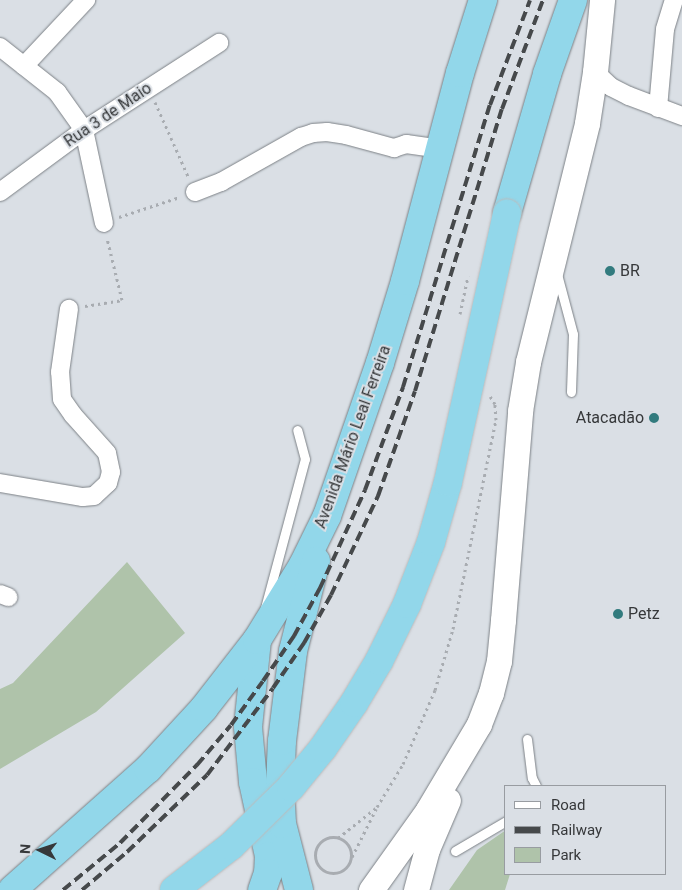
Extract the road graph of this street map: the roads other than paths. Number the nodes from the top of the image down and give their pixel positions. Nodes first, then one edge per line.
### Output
1 (86, 0) edge
2 (483, 0) edge
3 (573, 0) edge
4 (602, 0) edge
5 (674, 0) edge
6 (219, 43) dead end
7 (0, 47) edge
8 (24, 66) junction
9 (595, 72) junction
10 (658, 108) junction
11 (682, 116) edge
12 (84, 130) junction
13 (440, 149) junction
14 (0, 192) edge
15 (195, 192) road end
16 (104, 223) road end
17 (554, 261) junction
18 (69, 309) road end
19 (571, 392) dead end
20 (297, 430) dead end
21 (0, 483) edge
22 (327, 516) junction
23 (257, 640) junction
24 (479, 724) junction
25 (526, 739) dead end
26 (536, 785) edge
27 (504, 822) edge
28 (455, 851) dead end
29 (295, 878) edge
30 (12, 890) edge
31 (174, 890) edge
32 (262, 890) edge
33 (320, 890) edge
34 (371, 890) edge
35 (416, 890) edge

1 - 8 street
2 - 13 highway, Avenida Mário Leal Ferreira
3 - 31 highway, bridge
4 - 9 main road
5 - 10 street
6 - 12 street, Rua 3 de Maio
7 - 8 street
8 - 12 street
9 - 10 street
9 - 17 main road
10 - 11 street
12 - 14 street, Rua 3 de Maio
12 - 16 street
13 - 15 street
13 - 22 highway, Avenida Mário Leal Ferreira
17 - 19 lane
17 - 24 main road
18 - 21 street
20 - 23 lane
22 - 23 highway, Avenida Mário Leal Ferreira
22 - 29 highway
23 - 30 highway, Avenida Mário Leal Ferreira
23 - 32 highway
24 - 34 main road
24 - 35 main road
25 - 26 lane
27 - 28 lane
29 - 33 highway

